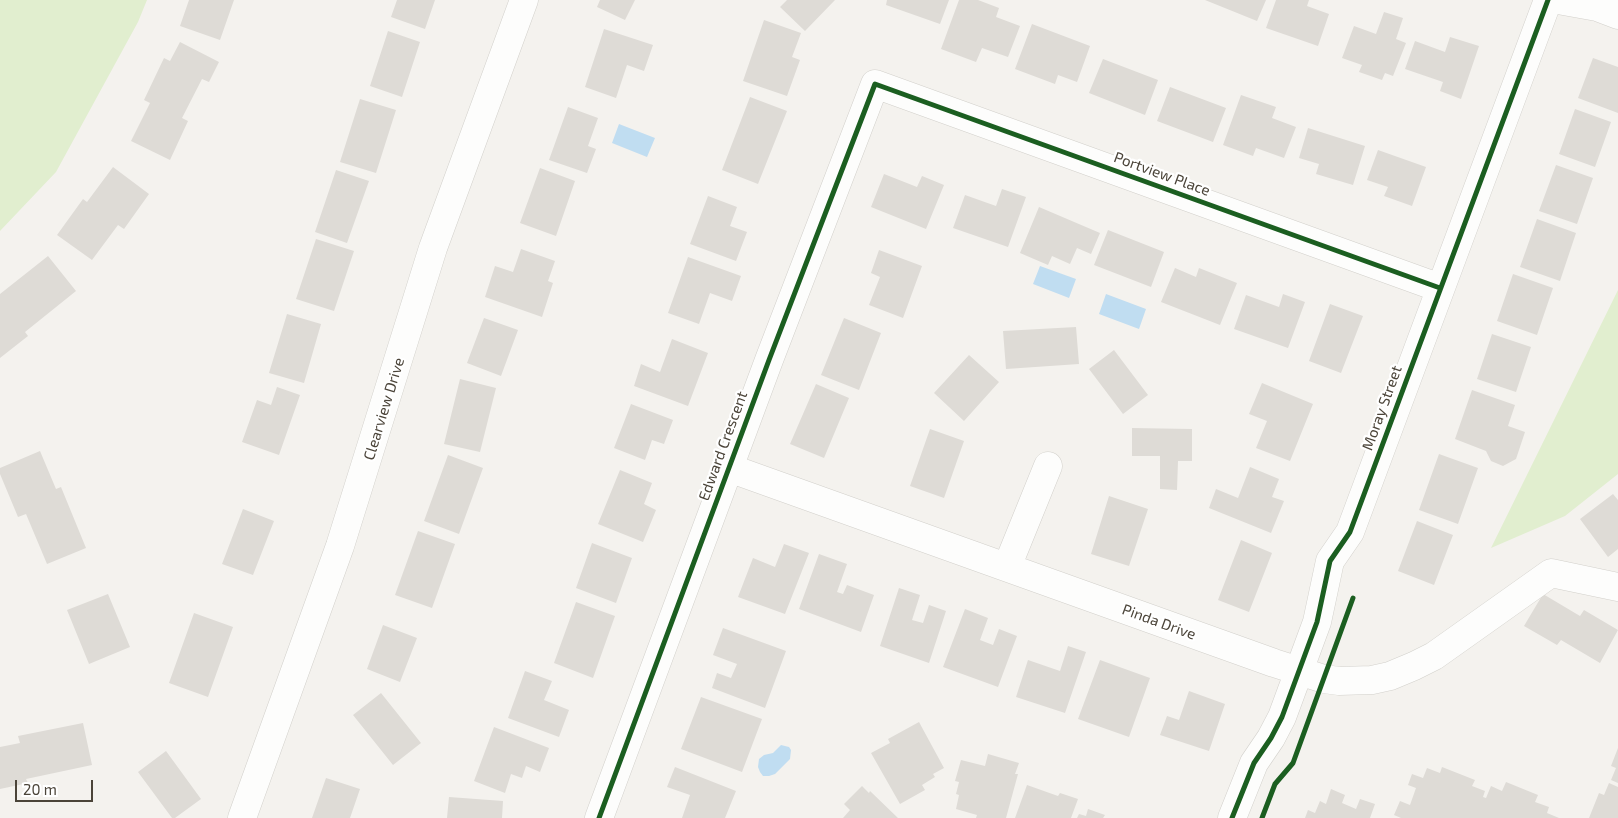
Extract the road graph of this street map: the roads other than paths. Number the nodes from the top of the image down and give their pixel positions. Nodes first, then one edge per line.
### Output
1 (524, 0) edge
2 (1548, 0) edge
3 (1558, 0) edge
4 (1618, 15) edge
5 (875, 84) joint
6 (1440, 288) junction
7 (1048, 466) dead end
8 (729, 468) junction
9 (1007, 567) junction
10 (1618, 587) edge
11 (1306, 673) junction
12 (242, 818) edge
13 (599, 818) edge
14 (1232, 818) edge
15 (1249, 818) edge

1 - 12 street, Clearview Drive
2 - 6 street, Moray Street
3 - 4 street
5 - 6 street, Portview Place
5 - 8 street, Edward Crescent
6 - 11 street, Moray Street
7 - 9 street
8 - 9 street, Pinda Drive
8 - 13 street, Edward Crescent
9 - 11 street, Pinda Drive
10 - 11 street, Pinda Drive
11 - 14 street, Moray Street
11 - 15 street, Moray Street

